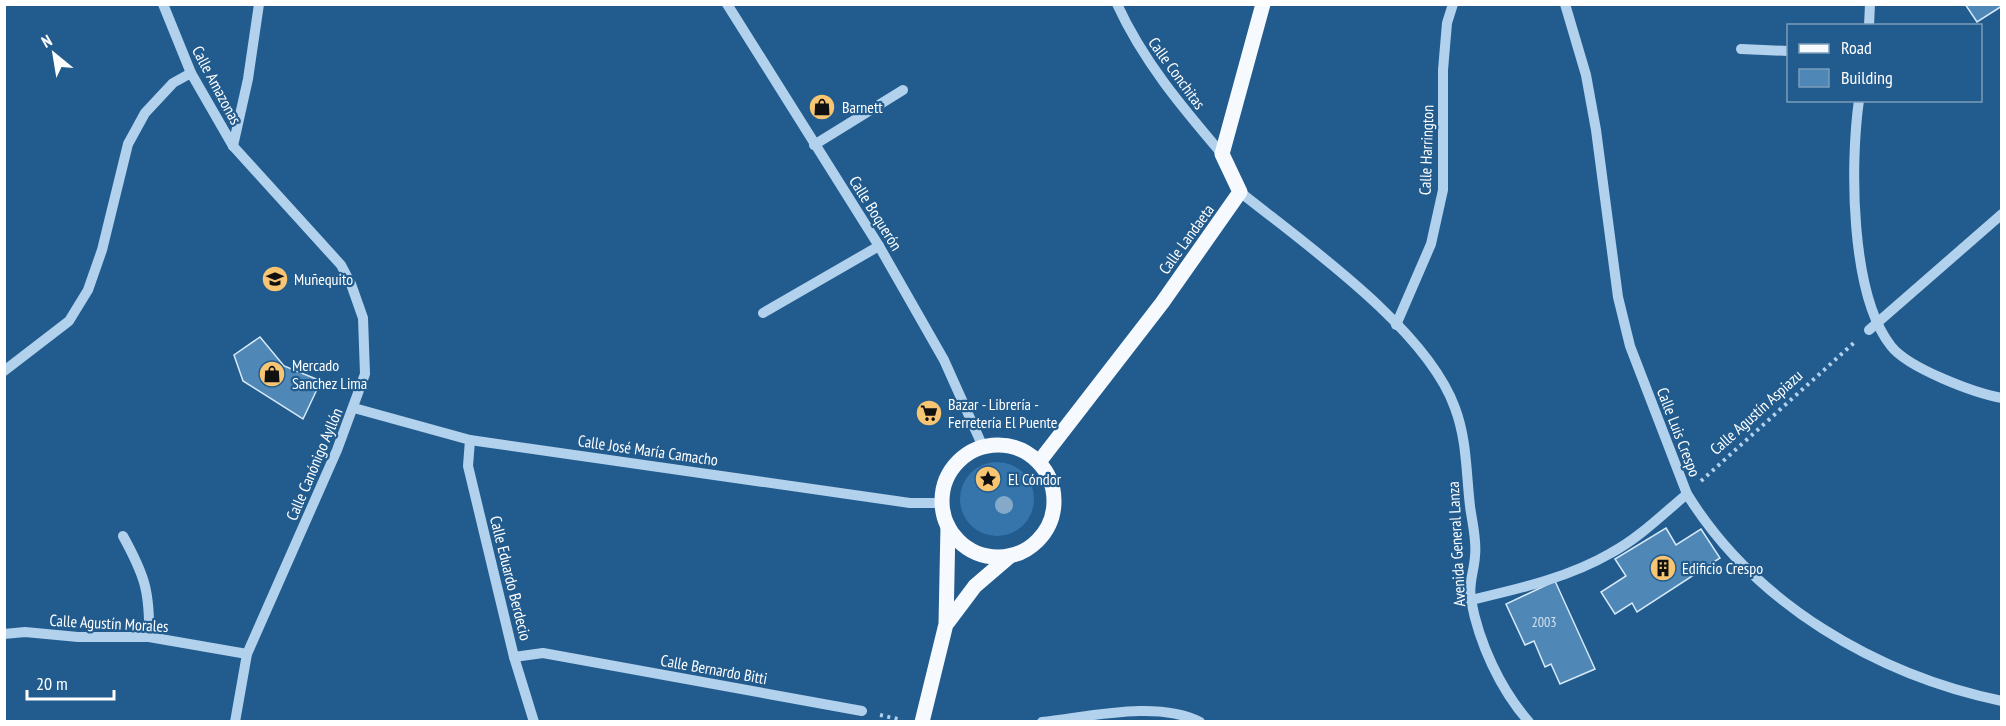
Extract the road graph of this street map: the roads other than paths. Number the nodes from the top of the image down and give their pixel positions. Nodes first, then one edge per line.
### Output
1 (163, 4) edge
2 (259, 4) edge
3 (727, 4) edge
4 (1117, 4) edge
5 (1263, 4) edge
6 (1453, 4) edge
7 (1565, 4) edge
8 (1870, 4) edge
9 (1869, 24) edge
10 (1741, 49) dead end
11 (1787, 51) edge
12 (191, 73) junction
13 (903, 90) dead end
14 (1859, 102) edge
15 (814, 145) junction
16 (233, 146) junction
17 (1222, 154) junction
18 (1240, 192) junction
19 (2001, 214) edge
20 (879, 246) junction
21 (763, 313) dead end
22 (1396, 325) junction
23 (1872, 327) junction
24 (4, 371) edge
25 (2001, 398) edge
26 (354, 408) junction
27 (470, 440) junction
28 (984, 447) junction
29 (1039, 462) junction
30 (1687, 494) junction
31 (942, 503) junction
32 (948, 526) junction
33 (123, 536) dead end
34 (1011, 556) junction
35 (1471, 600) junction
36 (946, 624) junction
37 (4, 634) edge
38 (149, 637) junction
39 (247, 654) junction
40 (514, 657) junction
41 (2001, 701) edge
42 (862, 711) road end
43 (235, 722) edge
44 (534, 722) edge
45 (922, 722) edge
46 (1042, 722) edge
47 (1200, 722) edge
48 (1530, 722) edge

1 - 12 street, Calle Amazonas
2 - 16 street
3 - 15 street, Calle Boquerón
4 - 17 street, Calle Conchitas
5 - 17 main road
6 - 22 street, Calle Harrington
7 - 30 street, Calle Luis Crespo
8 - 9 street
10 - 11 street
12 - 16 street, Calle Amazonas
12 - 24 street
13 - 15 street
14 - 23 street
15 - 20 street, Calle Boquerón
16 - 26 street, Calle Canónigo Ayllón
17 - 18 main road
18 - 22 street, Avenida General Lanza
18 - 29 main road, Calle Landaeta
19 - 23 street
20 - 21 street
20 - 28 street, Calle Boquerón
22 - 35 street, Avenida General Lanza
23 - 25 street
26 - 27 street, Calle José María Camacho
26 - 39 street, Calle Canónigo Ayllón
27 - 31 street, Calle José María Camacho
27 - 40 street, Calle Eduardo Berdecio
28 - 29 main road
28 - 31 main road
29 - 34 main road
30 - 35 street
30 - 41 street, Calle Luis Crespo
31 - 32 main road
32 - 34 main road
32 - 36 main road
33 - 38 street
34 - 36 main road
35 - 48 street, Avenida General Lanza
36 - 45 main road
37 - 38 street, Calle Agustín Morales
38 - 39 street, Calle Agustín Morales
39 - 43 street, Calle Canónigo Ayllón
40 - 42 street, Calle Bernardo Bitti
40 - 44 street, Calle Eduardo Berdecio
46 - 47 street

